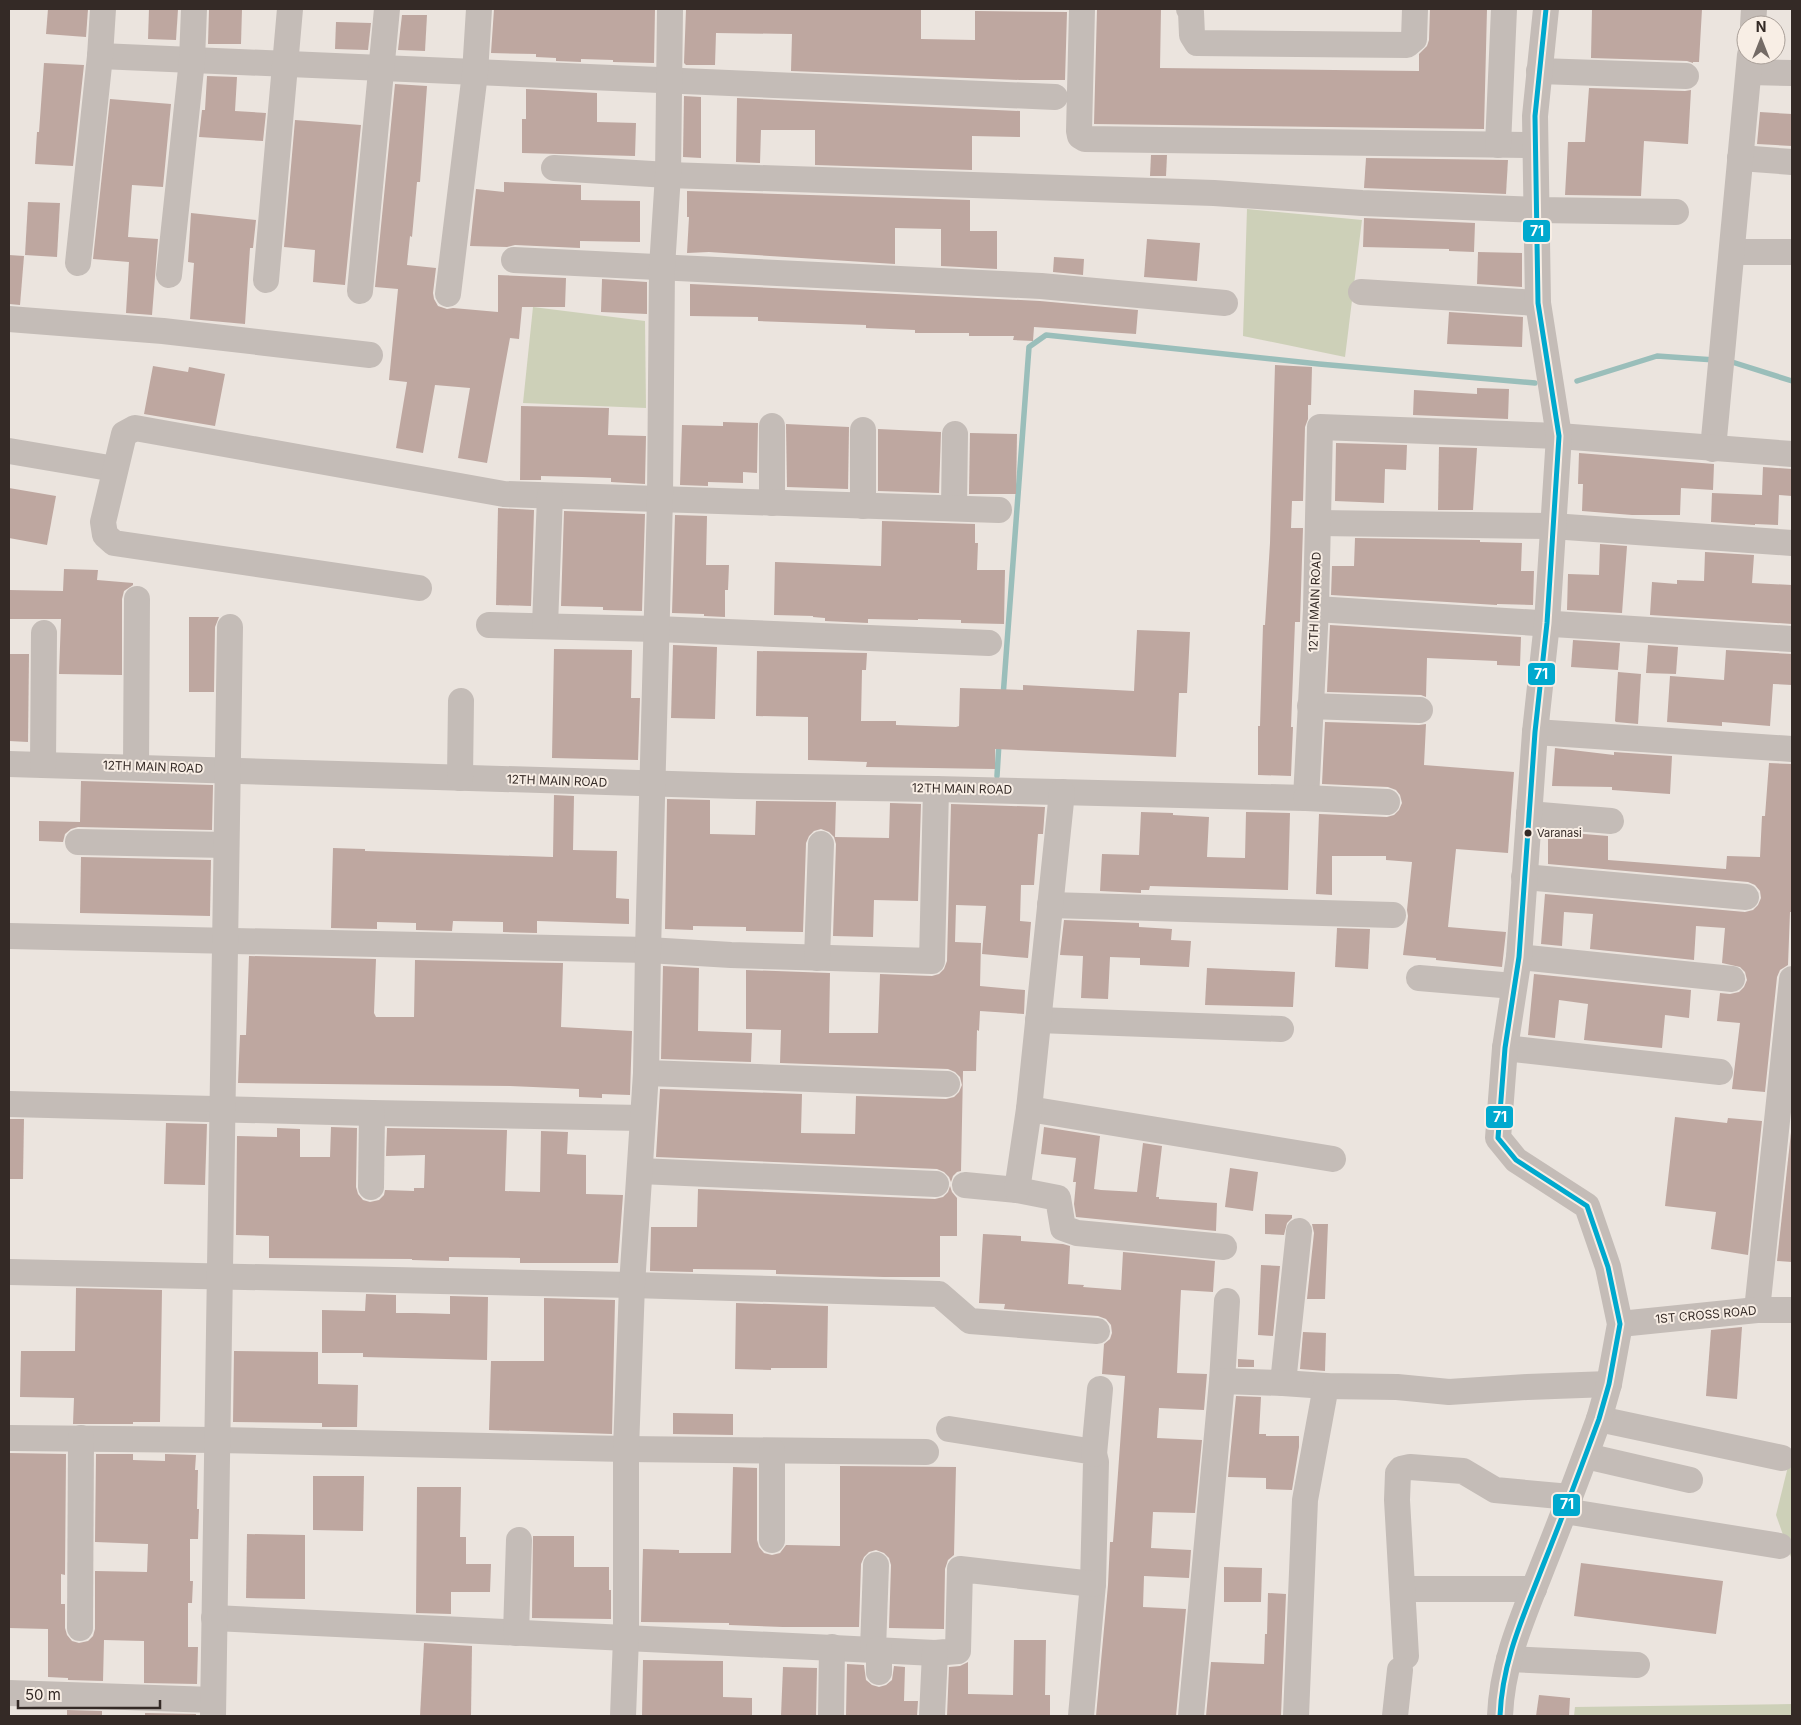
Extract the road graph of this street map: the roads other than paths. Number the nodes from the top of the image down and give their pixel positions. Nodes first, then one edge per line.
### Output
1 (103, 9) edge
2 (194, 9) edge
3 (290, 9) edge
4 (388, 9) edge
5 (479, 9) edge
6 (670, 9) edge
7 (1082, 9) edge
8 (1189, 9) edge
9 (1415, 9) edge
10 (1504, 9) edge
11 (1546, 9) edge
12 (100, 56) junction
13 (192, 60) junction
14 (285, 64) junction
15 (1749, 65) edge
16 (1754, 65) edge
17 (382, 69) junction
18 (1538, 71) junction
19 (475, 73) junction
20 (1792, 73) edge
21 (1686, 76) dead end
22 (669, 81) junction
23 (1054, 96) dead end
24 (1498, 145) junction
25 (1535, 145) junction
26 (1740, 158) junction
27 (1792, 162) edge
28 (554, 168) dead end
29 (668, 175) junction
30 (1537, 210) junction
31 (1676, 212) dead end
32 (1732, 252) junction
33 (1792, 252) edge
34 (514, 260) dead end
35 (78, 263) dead end
36 (662, 267) junction
37 (169, 275) dead end
38 (266, 280) dead end
39 (360, 291) dead end
40 (1361, 292) dead end
41 (448, 294) dead end
42 (1225, 303) dead end
43 (1538, 303) junction
44 (9, 319) edge
45 (370, 356) dead end
46 (772, 426) dead end
47 (863, 430) dead end
48 (955, 434) dead end
49 (1559, 436) junction
50 (1713, 448) junction
51 (9, 451) edge
52 (1792, 454) edge
53 (115, 469) junction
54 (550, 496) junction
55 (660, 498) junction
56 (772, 503) junction
57 (863, 506) junction
58 (954, 508) junction
59 (1000, 510) dead end
60 (1318, 523) junction
61 (1552, 526) junction
62 (1792, 543) edge
63 (419, 588) dead end
64 (137, 599) dead end
65 (1316, 609) junction
66 (1547, 623) junction
67 (489, 624) dead end
68 (546, 625) junction
69 (230, 627) dead end
70 (657, 629) junction
71 (44, 633) dead end
72 (1792, 639) edge
73 (989, 643) dead end
74 (461, 701) dead end
75 (1310, 706) junction
76 (1420, 710) dead end
77 (1534, 732) junction
78 (1792, 749) edge
79 (9, 764) edge
80 (43, 765) junction
81 (136, 767) junction
82 (228, 770) junction
83 (460, 778) junction
84 (652, 784) junction
85 (936, 789) junction
86 (1062, 792) junction
87 (1306, 798) junction
88 (1387, 802) dead end
89 (1529, 814) junction
90 (1611, 821) dead end
91 (78, 842) dead end
92 (821, 844) dead end
93 (226, 845) junction
94 (1524, 877) junction
95 (1746, 897) dead end
96 (1050, 905) junction
97 (1394, 915) dead end
98 (9, 936) edge
99 (225, 942) junction
100 (648, 950) junction
101 (1519, 957) junction
102 (817, 958) junction
103 (1420, 978) dead end
104 (1732, 979) dead end
105 (1792, 979) edge
106 (1514, 986) junction
107 (1038, 1020) junction
108 (1281, 1029) dead end
109 (1505, 1048) junction
110 (1720, 1072) dead end
111 (646, 1073) junction
112 (947, 1084) dead end
113 (9, 1104) edge
114 (1028, 1109) junction
115 (222, 1110) junction
116 (372, 1113) junction
117 (642, 1118) junction
118 (1334, 1159) dead end
119 (640, 1171) junction
120 (936, 1184) dead end
121 (965, 1185) dead end
122 (371, 1187) dead end
123 (1017, 1190) junction
124 (1298, 1230) dead end
125 (1224, 1247) dead end
126 (9, 1272) edge
127 (220, 1277) junction
128 (632, 1285) junction
129 (1227, 1301) dead end
130 (1757, 1310) junction
131 (1792, 1310) edge
132 (1620, 1324) junction
133 (1097, 1330) dead end
134 (1222, 1381) junction
135 (1283, 1382) junction
136 (1609, 1384) junction
137 (1326, 1386) junction
138 (1100, 1389) dead end
139 (1600, 1418) junction
140 (949, 1429) dead end
141 (9, 1438) edge
142 (81, 1438) junction
143 (217, 1440) junction
144 (626, 1449) junction
145 (772, 1451) junction
146 (926, 1452) dead end
147 (1094, 1454) junction
148 (1586, 1456) junction
149 (1782, 1458) dead end
150 (1690, 1480) dead end
151 (1567, 1504) junction
152 (519, 1540) dead end
153 (772, 1540) dead end
154 (1780, 1546) dead end
155 (876, 1566) dead end
156 (1093, 1584) junction
157 (1403, 1590) junction
158 (1534, 1590) junction
159 (214, 1618) junction
160 (80, 1628) dead end
161 (516, 1633) junction
162 (626, 1638) junction
163 (832, 1647) junction
164 (935, 1653) junction
165 (877, 1657) junction
166 (1508, 1658) junction
167 (1637, 1666) dead end
168 (9, 1693) edge
169 (213, 1708) edge
170 (623, 1716) edge
171 (831, 1716) edge
172 (932, 1716) edge
173 (1081, 1716) edge
174 (1191, 1716) edge
175 (1296, 1716) edge
176 (1395, 1716) edge
177 (1500, 1716) edge

1 - 12 street
2 - 13 street
3 - 14 street
4 - 17 street
5 - 19 street
6 - 22 street
7 - 24 street
8 - 9 street
10 - 24 street
11 - 18 street
12 - 13 street
12 - 35 street
13 - 14 street
13 - 37 street
14 - 17 street
14 - 38 street
15 - 26 street
16 - 20 street
17 - 19 street
17 - 39 street
18 - 21 street
18 - 25 street
19 - 22 street
19 - 41 street
22 - 23 street
22 - 29 street
24 - 25 street
25 - 30 street
26 - 27 street
26 - 32 street
28 - 29 street
29 - 30 street
29 - 36 street
30 - 31 street
30 - 43 street
32 - 33 street
32 - 50 street
34 - 36 street
36 - 42 street
36 - 55 street
40 - 43 street
43 - 49 street
44 - 45 street
46 - 56 street
47 - 57 street
48 - 58 street
49 - 50 street
49 - 60 street, 12TH MAIN ROAD
49 - 61 street
50 - 52 street
51 - 53 street
53 - 54 street
53 - 63 street
54 - 55 street
54 - 68 street
55 - 56 street
55 - 70 street
56 - 57 street
57 - 58 street
58 - 59 street
60 - 61 street
60 - 65 street, 12TH MAIN ROAD
61 - 62 street
61 - 66 street
64 - 81 street
65 - 66 street
65 - 75 street, 12TH MAIN ROAD
66 - 72 street
66 - 77 street
67 - 68 street
68 - 70 street
69 - 82 street
70 - 73 street
70 - 84 street
71 - 80 street
74 - 83 street
75 - 76 street
75 - 87 street, 12TH MAIN ROAD
77 - 78 street
77 - 89 street
79 - 80 street, 12TH MAIN ROAD
80 - 81 street, 12TH MAIN ROAD
81 - 82 street, 12TH MAIN ROAD
82 - 83 street, 12TH MAIN ROAD
82 - 93 street
83 - 84 street, 12TH MAIN ROAD
84 - 85 street, 12TH MAIN ROAD
84 - 100 street
85 - 86 street, 12TH MAIN ROAD
85 - 102 street
86 - 87 street, 12TH MAIN ROAD
86 - 96 street
87 - 88 street
89 - 90 street
89 - 94 street
91 - 93 street
92 - 102 street
93 - 99 street
94 - 95 street
94 - 101 street
96 - 97 street
96 - 107 street
98 - 99 street
99 - 100 street
99 - 115 street
100 - 102 street
100 - 111 street
101 - 104 street
101 - 106 street
103 - 106 street
105 - 130 street
106 - 109 street
107 - 108 street
107 - 114 street
109 - 110 street
109 - 132 street
111 - 112 street
111 - 117 street
113 - 115 street
114 - 118 street
114 - 123 street
115 - 116 street
115 - 127 street
116 - 117 street
116 - 122 street
117 - 119 street
119 - 120 street
119 - 128 street
121 - 123 street
123 - 125 street
124 - 135 street
126 - 127 street
127 - 128 street
127 - 143 street
128 - 133 street
128 - 144 street
129 - 134 street
130 - 131 street, 1ST CROSS ROAD
130 - 132 street, 1ST CROSS ROAD
132 - 136 street
134 - 135 street
134 - 174 street
135 - 137 street
136 - 137 street
136 - 139 street
137 - 175 street
138 - 147 street
139 - 148 street
139 - 149 street
140 - 147 street
141 - 142 street
142 - 143 street
142 - 160 street
143 - 144 street
143 - 159 street
144 - 145 street
144 - 162 street
145 - 146 street
145 - 153 street
147 - 156 street
148 - 150 street
148 - 151 street
151 - 154 street
151 - 157 street
151 - 158 street
152 - 161 street
155 - 165 street
156 - 164 street
156 - 173 street
157 - 158 street
157 - 176 street
158 - 166 street
159 - 161 street
159 - 169 street
161 - 162 street
162 - 163 street
162 - 170 street
163 - 165 street
163 - 171 street
164 - 165 street
164 - 172 street
166 - 167 street
166 - 177 street
168 - 169 street

